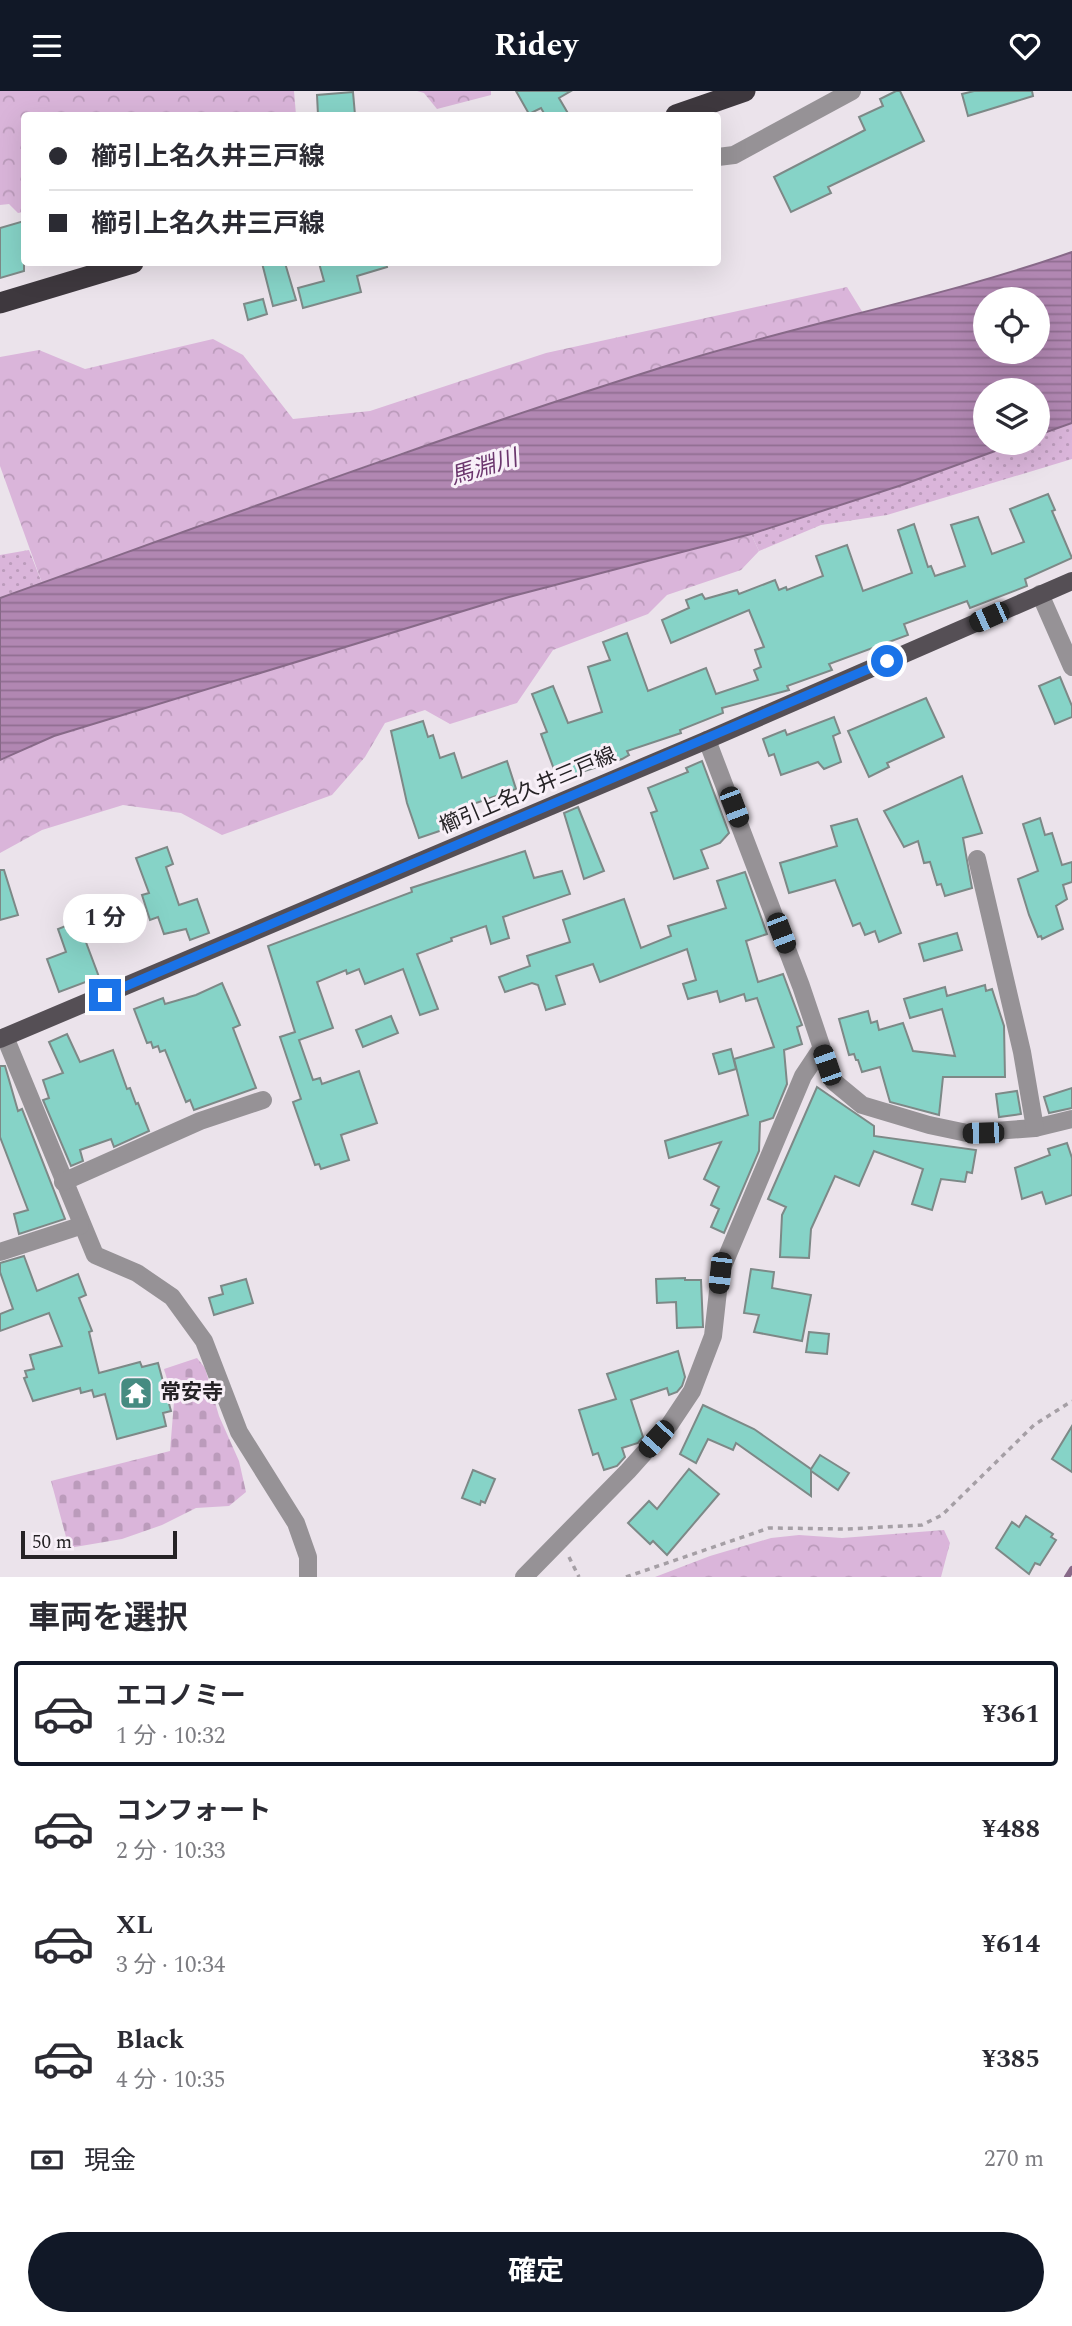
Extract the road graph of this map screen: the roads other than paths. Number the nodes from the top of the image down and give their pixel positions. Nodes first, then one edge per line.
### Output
1 (745, 91) edge
2 (852, 91) edge
3 (687, 112) edge
4 (721, 157) edge
5 (123, 266) edge
6 (0, 303) edge
7 (1072, 581) edge
8 (1040, 594) junction
9 (1072, 667) edge
10 (707, 740) junction
11 (977, 859) dead end
12 (2, 1038) edge
13 (821, 1049) junction
14 (263, 1101) dead end
15 (1072, 1119) edge
16 (1035, 1128) junction
17 (64, 1182) junction
18 (80, 1226) junction
19 (0, 1252) edge
20 (308, 1577) edge
21 (523, 1577) edge

1 - 3 highway
2 - 4 street
5 - 6 highway
7 - 8 main road, 櫛引上名久井三戸線
8 - 9 street
8 - 10 main road, 櫛引上名久井三戸線
10 - 12 main road, 櫛引上名久井三戸線
10 - 13 street
11 - 16 street
12 - 17 street
13 - 16 street
13 - 21 street
14 - 17 street
15 - 16 street
17 - 18 street
18 - 19 street
18 - 20 street

